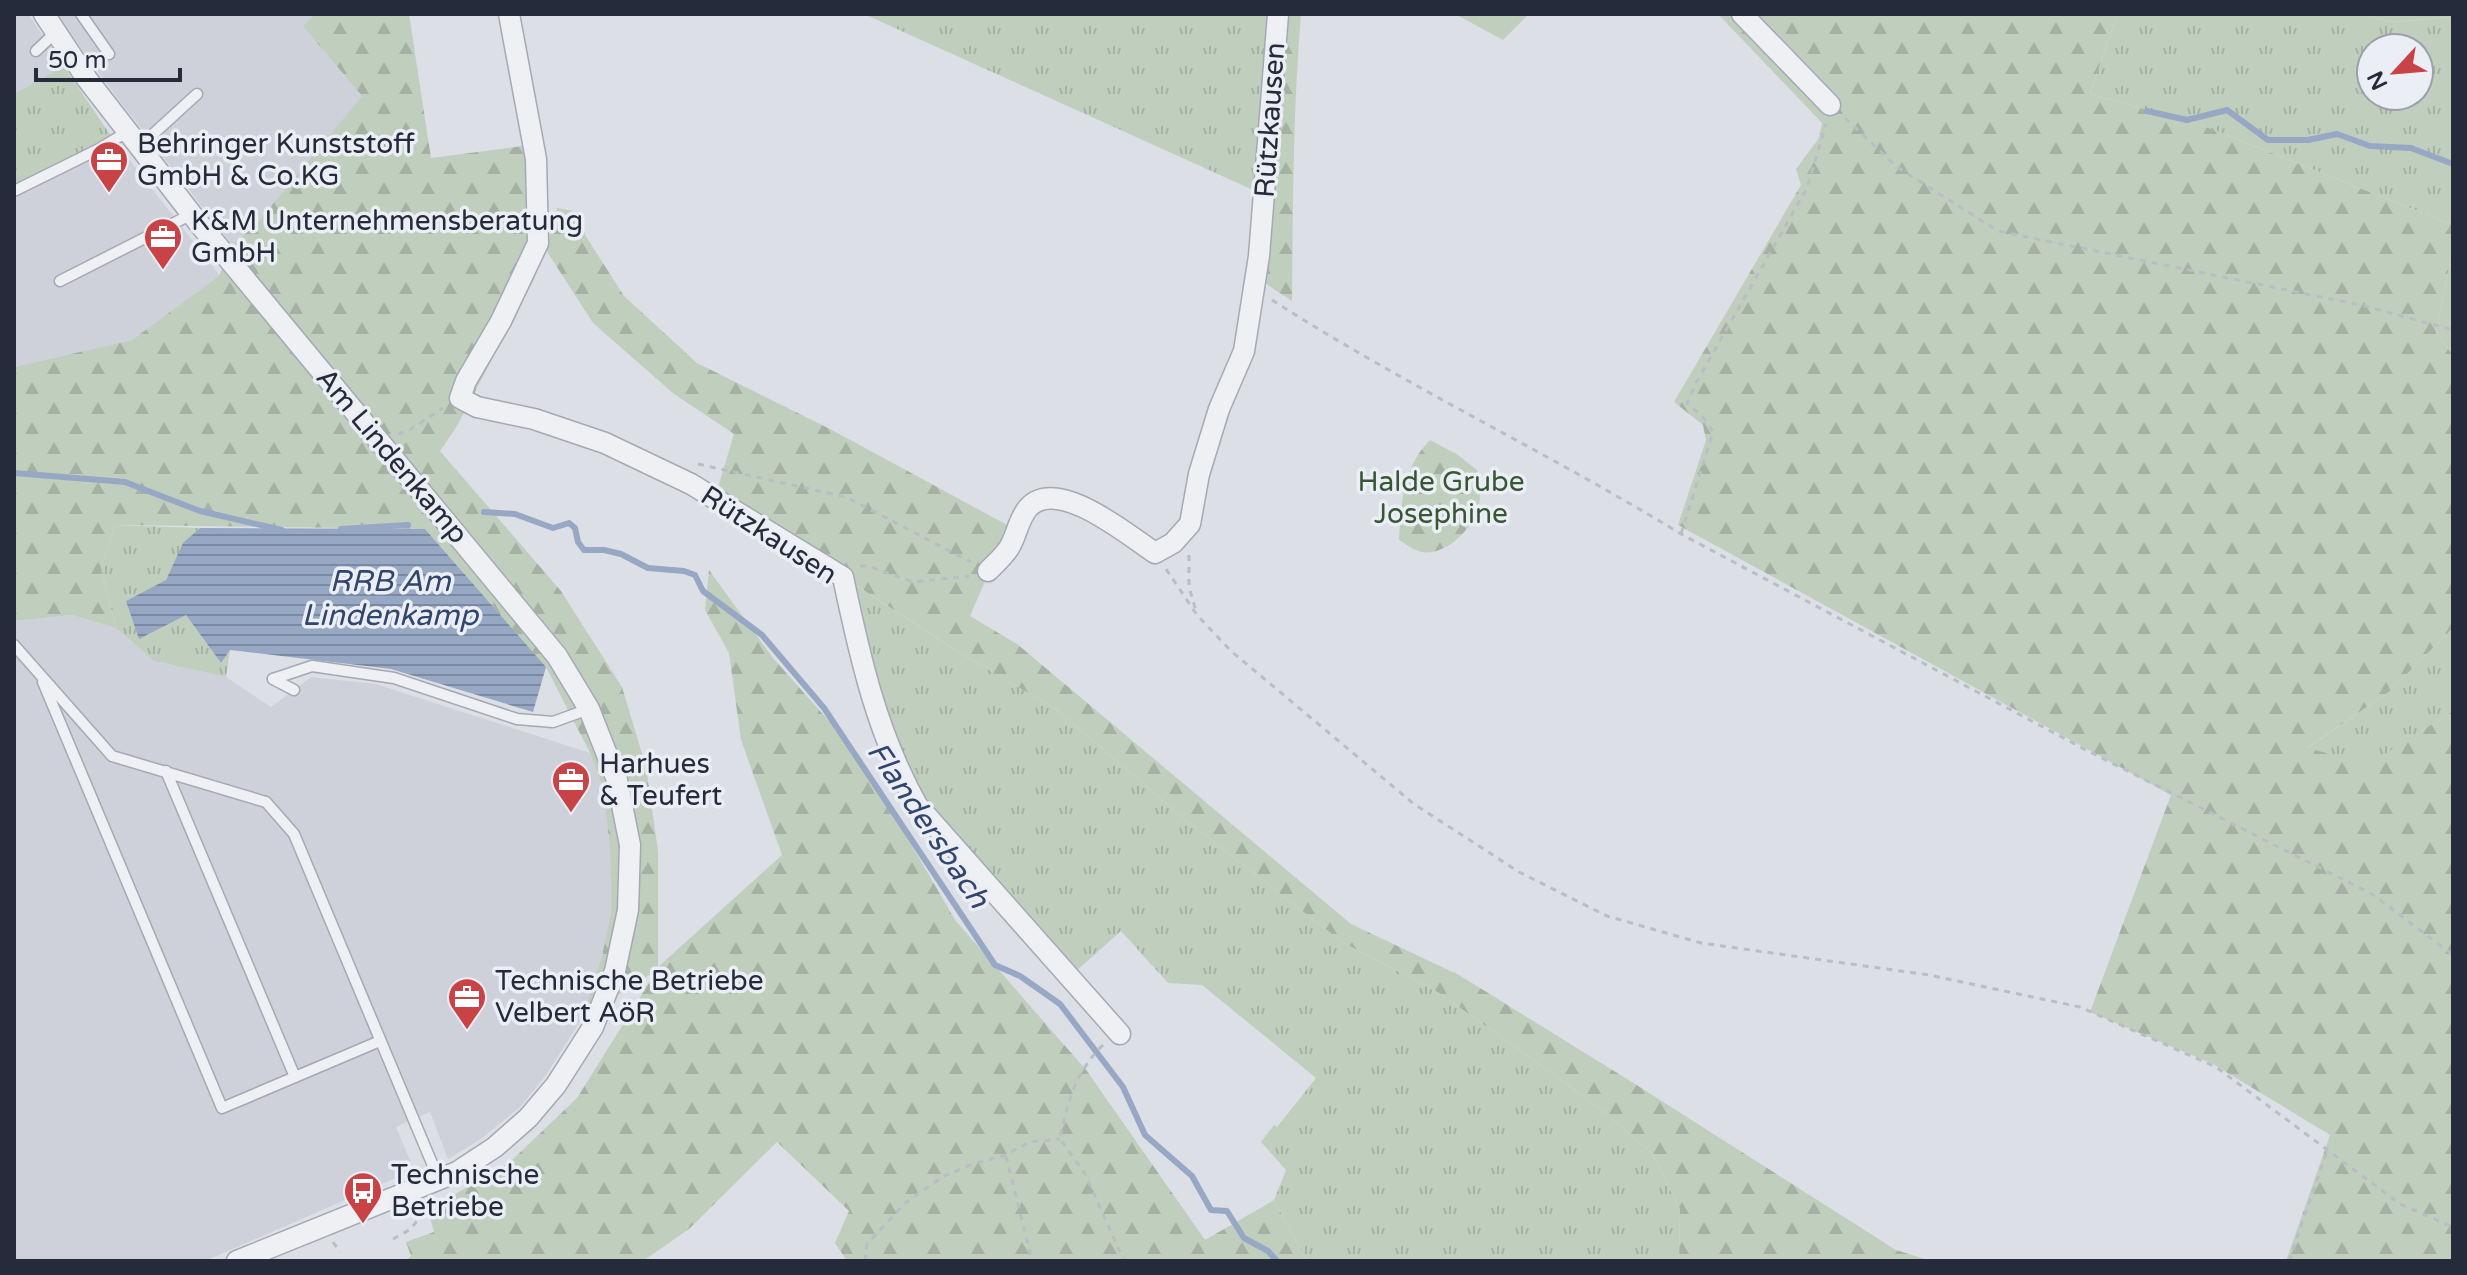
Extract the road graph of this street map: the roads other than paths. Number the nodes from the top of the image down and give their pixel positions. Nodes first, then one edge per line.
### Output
1 (44, 14) edge
2 (81, 14) edge
3 (509, 14) edge
4 (1278, 14) edge
5 (1742, 14) edge
6 (56, 32) junction
7 (36, 51) dead end
8 (109, 54) dead end
9 (197, 94) dead end
10 (1830, 105) road end
11 (133, 139) junction
12 (14, 191) edge
13 (192, 214) junction
14 (60, 281) dead end
15 (988, 571) road end
16 (14, 645) edge
17 (38, 671) junction
18 (294, 690) dead end
19 (589, 709) junction
20 (166, 771) junction
21 (1112, 1039) road end
22 (380, 1041) junction
23 (295, 1077) junction
24 (439, 1180) junction
25 (237, 1261) edge

1 - 6 street, Am Lindenkamp
2 - 8 lane
3 - 21 street, Rützkausen
4 - 15 street, Rützkausen
5 - 10 street
6 - 7 lane
6 - 11 street, Am Lindenkamp
9 - 11 lane
11 - 12 lane
11 - 13 street, Am Lindenkamp
13 - 14 lane
13 - 19 street, Am Lindenkamp
16 - 17 lane
17 - 20 lane
17 - 23 lane
18 - 19 lane
19 - 24 street, Am Lindenkamp
20 - 22 lane
20 - 23 lane
22 - 23 lane
22 - 24 lane
24 - 25 street, Am Lindenkamp

